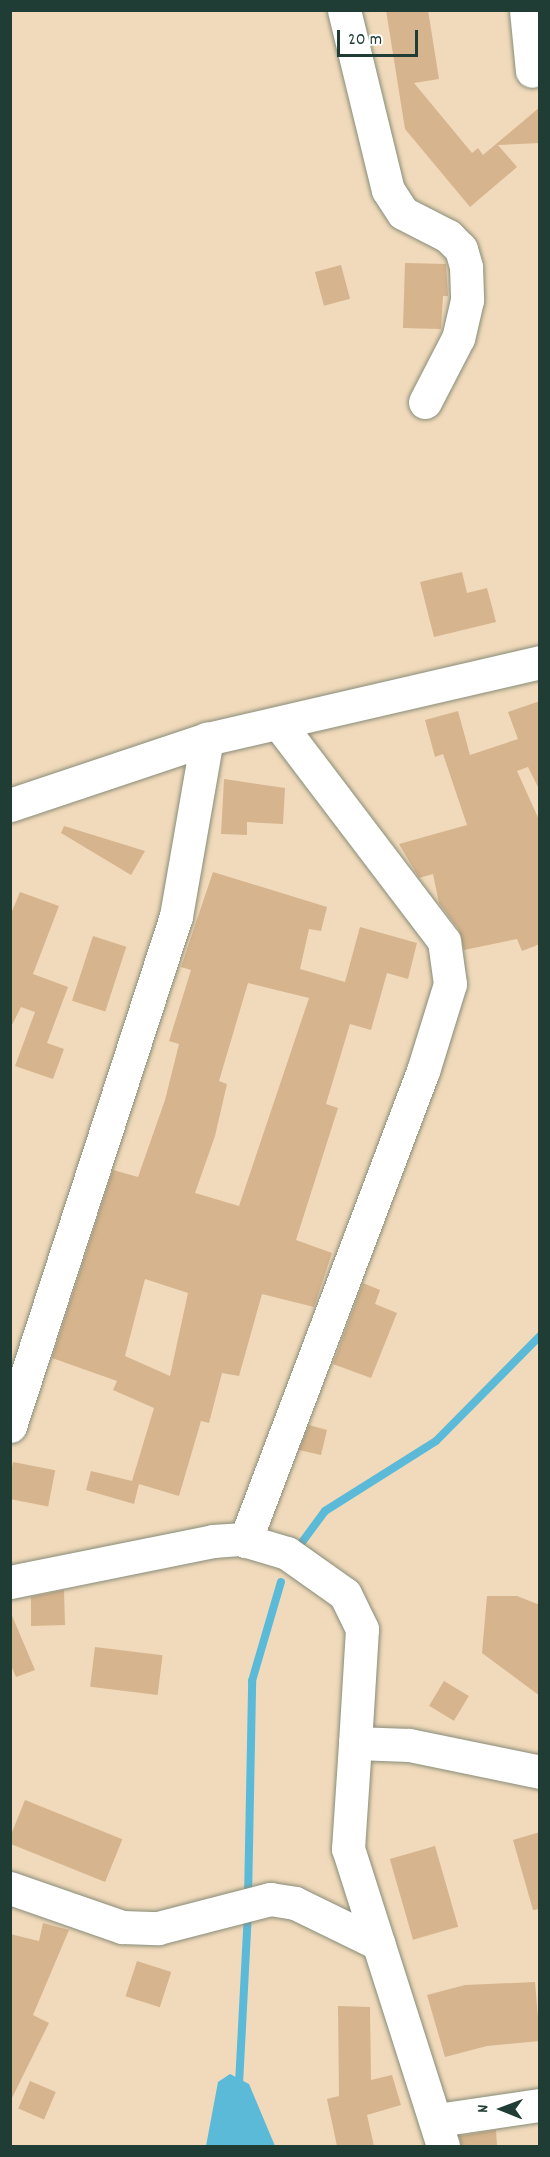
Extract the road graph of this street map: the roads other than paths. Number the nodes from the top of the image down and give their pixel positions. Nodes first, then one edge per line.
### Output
1 (344, 10) edge
2 (526, 10) edge
3 (532, 71) dead end
4 (425, 402) dead end
5 (540, 662) edge
6 (279, 724) junction
7 (207, 739) junction
8 (10, 805) edge
9 (10, 1426) edge
10 (245, 1541) junction
11 (10, 1582) edge
12 (355, 1743) junction
13 (540, 1772) edge
14 (10, 1888) edge
15 (379, 1944) junction
16 (540, 2105) edge
17 (441, 2133) edge

1 - 4 street
2 - 3 street
5 - 6 street
6 - 7 street
6 - 10 street
7 - 8 street
7 - 9 street
10 - 11 street
10 - 12 street
12 - 13 street
12 - 15 street
14 - 15 street
15 - 17 street
16 - 17 street

